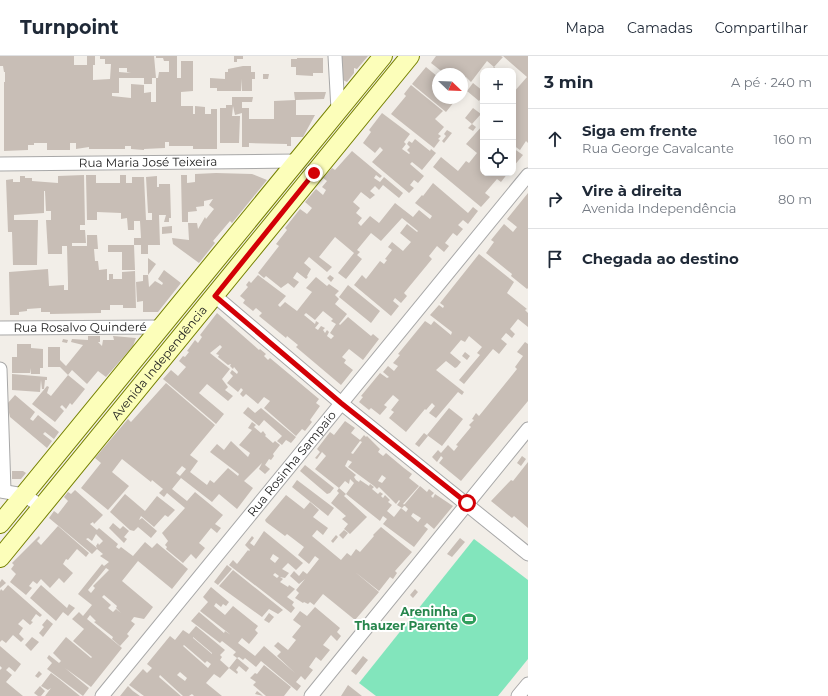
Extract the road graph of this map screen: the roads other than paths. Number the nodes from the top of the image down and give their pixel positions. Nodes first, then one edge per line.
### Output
1 (335, 56) edge
2 (383, 56) edge
3 (410, 56) edge
4 (338, 110) junction
5 (296, 161) junction
6 (0, 164) edge
7 (528, 175) edge
8 (215, 296) junction
9 (160, 327) junction
10 (0, 328) edge
11 (0, 369) edge
12 (341, 403) junction
13 (528, 430) edge
14 (2, 491) edge
15 (24, 494) junction
16 (467, 503) junction
17 (42, 507) junction
18 (0, 524) edge
19 (528, 554) edge
20 (0, 558) edge
21 (528, 684) edge
22 (102, 696) edge
23 (311, 696) edge
24 (518, 696) edge

1 - 4 street
2 - 4 main road, Avenida Independência
3 - 8 main road, Avenida Independência
4 - 5 main road, Avenida Independência
5 - 6 street, Rua Maria José Teixeira
5 - 9 main road, Avenida Independência
7 - 12 street, Rua Rosinha Sampaio
8 - 12 street
8 - 17 main road, Avenida Independência
9 - 10 street, Rua Rosalvo Quinderé
9 - 15 main road, Avenida Independência
11 - 14 street
12 - 16 street
12 - 22 street, Rua Rosinha Sampaio
13 - 16 street
14 - 15 street
15 - 17 street
15 - 18 main road, Avenida Independência
16 - 19 street
16 - 23 street
17 - 20 main road, Avenida Independência
21 - 24 street

